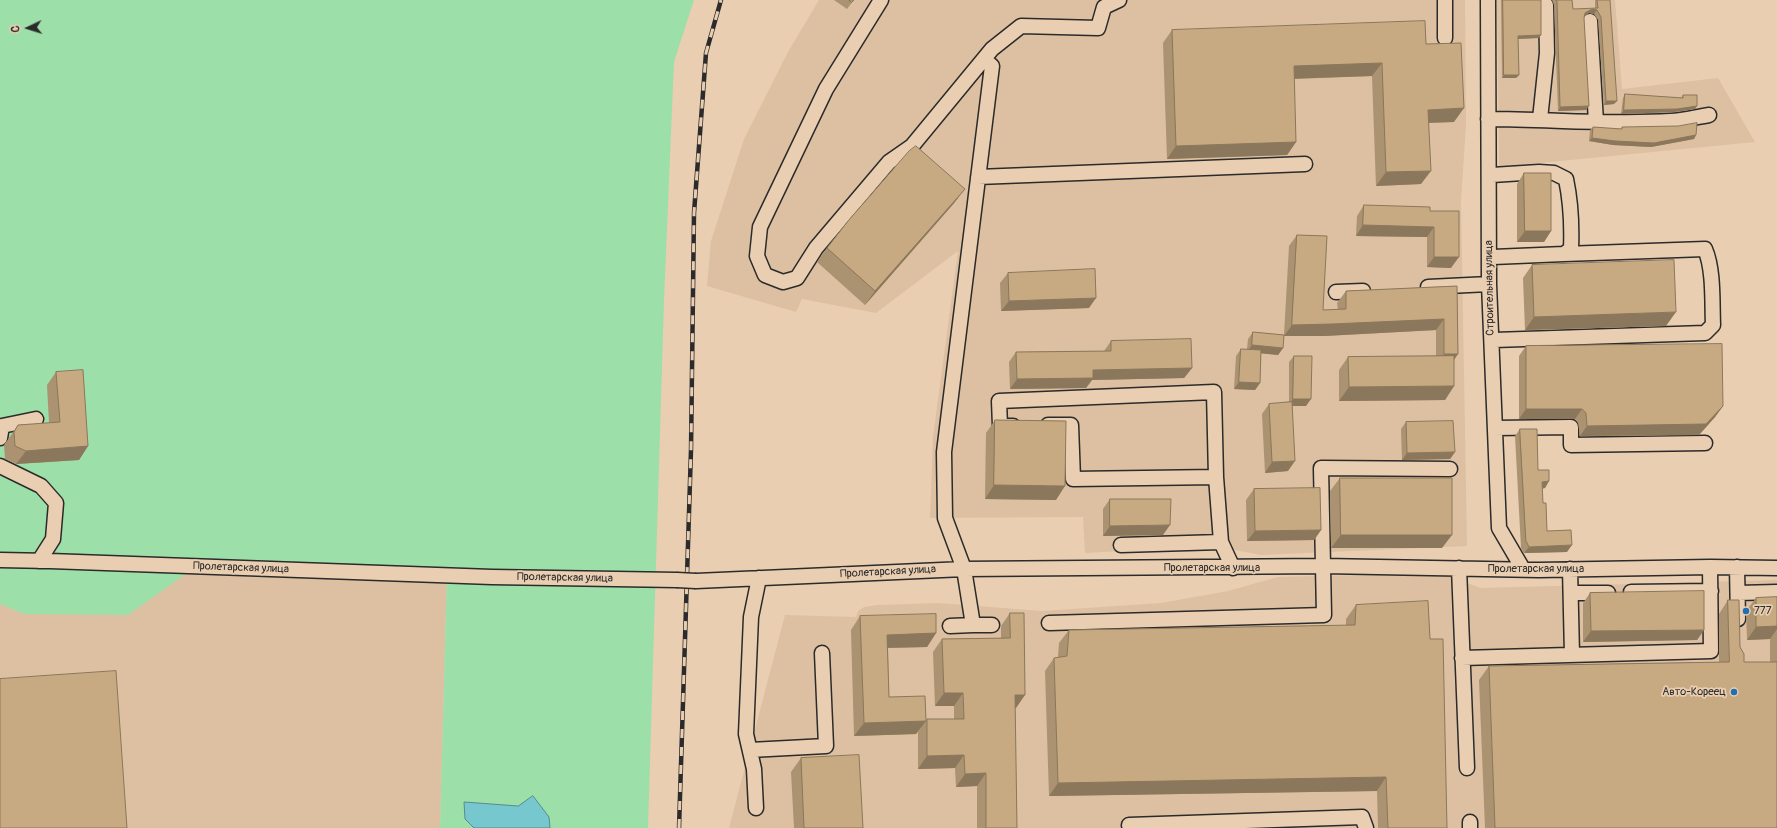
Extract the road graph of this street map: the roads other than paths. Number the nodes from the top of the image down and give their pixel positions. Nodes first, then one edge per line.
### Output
1 (881, 0) edge
2 (1119, 0) edge
3 (1446, 0) edge
4 (1488, 0) edge
5 (1546, 5) dead end
6 (1590, 21) dead end
7 (1445, 38) dead end
8 (985, 60) junction
9 (1709, 115) dead end
10 (1488, 119) junction
11 (1540, 119) junction
12 (1596, 122) junction
13 (1305, 164) dead end
14 (1492, 176) dead end
15 (978, 177) junction
16 (1564, 254) junction
17 (1493, 257) dead end
18 (1489, 284) junction
19 (1413, 288) edge
20 (1374, 290) edge
21 (1336, 292) dead end
22 (1494, 340) dead end
23 (36, 419) dead end
24 (1495, 428) junction
25 (0, 438) edge
26 (1705, 443) dead end
27 (0, 466) edge
28 (1450, 469) dead end
29 (1216, 477) junction
30 (1221, 542) junction
31 (1121, 545) dead end
32 (0, 560) edge
33 (39, 561) junction
34 (1324, 566) junction
35 (1710, 567) junction
36 (1737, 567) junction
37 (1233, 568) junction
38 (1459, 568) junction
39 (1646, 568) junction
40 (1777, 568) edge
41 (964, 569) junction
42 (1523, 569) junction
43 (1570, 569) junction
44 (758, 578) junction
45 (1711, 590) junction
46 (1647, 592) junction
47 (1777, 592) edge
48 (1571, 593) junction
49 (1738, 593) junction
50 (1050, 623) dead end
51 (973, 625) junction
52 (992, 625) dead end
53 (950, 626) dead end
54 (1739, 630) edge
55 (822, 653) dead end
56 (1572, 655) junction
57 (1462, 658) junction
58 (750, 750) junction
59 (1467, 768) dead end
60 (756, 808) dead end
61 (1129, 825) dead end
62 (1366, 828) edge

1 - 8 street
2 - 8 street
3 - 7 street
4 - 10 street, Строительная улица
5 - 11 street
6 - 12 street
8 - 15 street
9 - 12 street
10 - 11 street
10 - 18 street, Строительная улица
11 - 12 street
13 - 15 street
14 - 16 street
15 - 41 street
16 - 17 street
16 - 22 street
18 - 19 street
18 - 24 street, Строительная улица
20 - 21 street
23 - 25 street
24 - 26 street
24 - 42 street, Строительная улица
27 - 33 street
28 - 34 street
29 - 29 street
29 - 30 street
30 - 31 street
30 - 37 street
32 - 33 street, Пролетарская улица
33 - 44 street, Пролетарская улица, bridge
34 - 37 street, Пролетарская улица
34 - 38 street, Пролетарская улица
34 - 50 street
35 - 36 street, Пролетарская улица
35 - 39 street, Пролетарская улица
35 - 45 street
36 - 40 street, Пролетарская улица
36 - 49 street
37 - 41 street, Пролетарская улица
38 - 42 street, Пролетарская улица
38 - 57 street
39 - 43 street, Пролетарская улица
39 - 46 street
41 - 44 street, Пролетарская улица
41 - 51 street
42 - 43 street, Пролетарская улица
43 - 48 street
44 - 58 street
45 - 46 street
45 - 56 street
46 - 48 street
47 - 49 street
48 - 56 street
49 - 54 street
51 - 52 street
51 - 53 street
55 - 58 street
56 - 57 street
57 - 59 street
58 - 60 street
61 - 62 street

